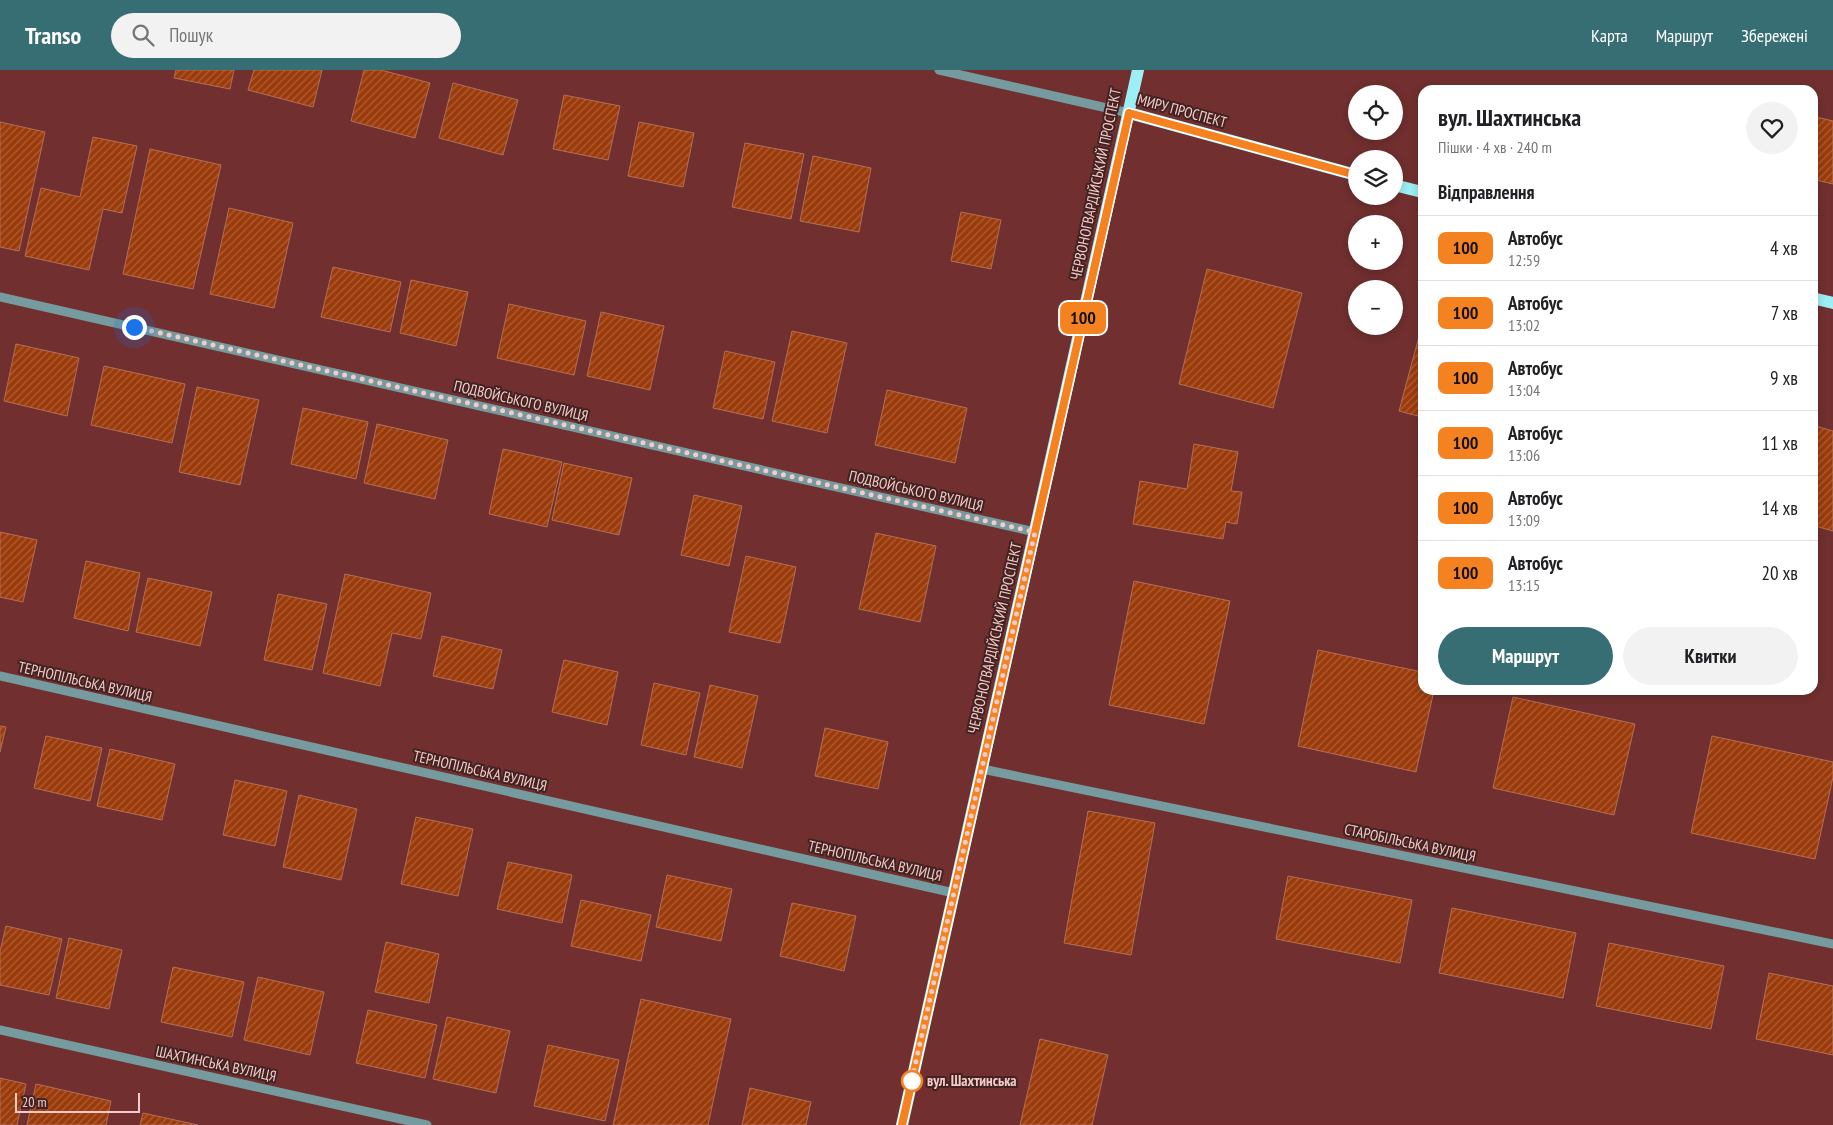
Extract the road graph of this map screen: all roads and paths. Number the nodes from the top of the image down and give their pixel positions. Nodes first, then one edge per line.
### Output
1 (939, 70) edge
2 (1138, 70) edge
3 (1129, 113) junction
4 (1348, 173) edge
5 (1403, 187) edge
6 (1418, 191) edge
7 (0, 297) edge
8 (1818, 299) edge
9 (1833, 303) edge
10 (1035, 532) junction
11 (0, 676) edge
12 (982, 769) junction
13 (954, 893) junction
14 (1833, 944) edge
15 (0, 1030) edge
16 (427, 1125) edge
17 (902, 1125) edge

1 - 3 street, МИРУ ПРОСПЕКТ
2 - 3 main road, ЧЕРВОНОГВАРДІЙСЬКИЙ ПРОСПЕКТ
3 - 4 main road, МИРУ ПРОСПЕКТ
3 - 10 main road, ЧЕРВОНОГВАРДІЙСЬКИЙ ПРОСПЕКТ
5 - 6 main road
7 - 10 street, ПОДВОЙСЬКОГО ВУЛИЦЯ
8 - 9 main road
10 - 12 main road, ЧЕРВОНОГВАРДІЙСЬКИЙ ПРОСПЕКТ
11 - 13 street, ТЕРНОПІЛЬСЬКА ВУЛИЦЯ
12 - 13 main road, ЧЕРВОНОГВАРДІЙСЬКИЙ ПРОСПЕКТ
12 - 14 street, СТАРОБІЛЬСЬКА ВУЛИЦЯ
13 - 17 main road, ЧЕРВОНОГВАРДІЙСЬКИЙ ПРОСПЕКТ
15 - 16 street, ШАХТИНСЬКА ВУЛИЦЯ

